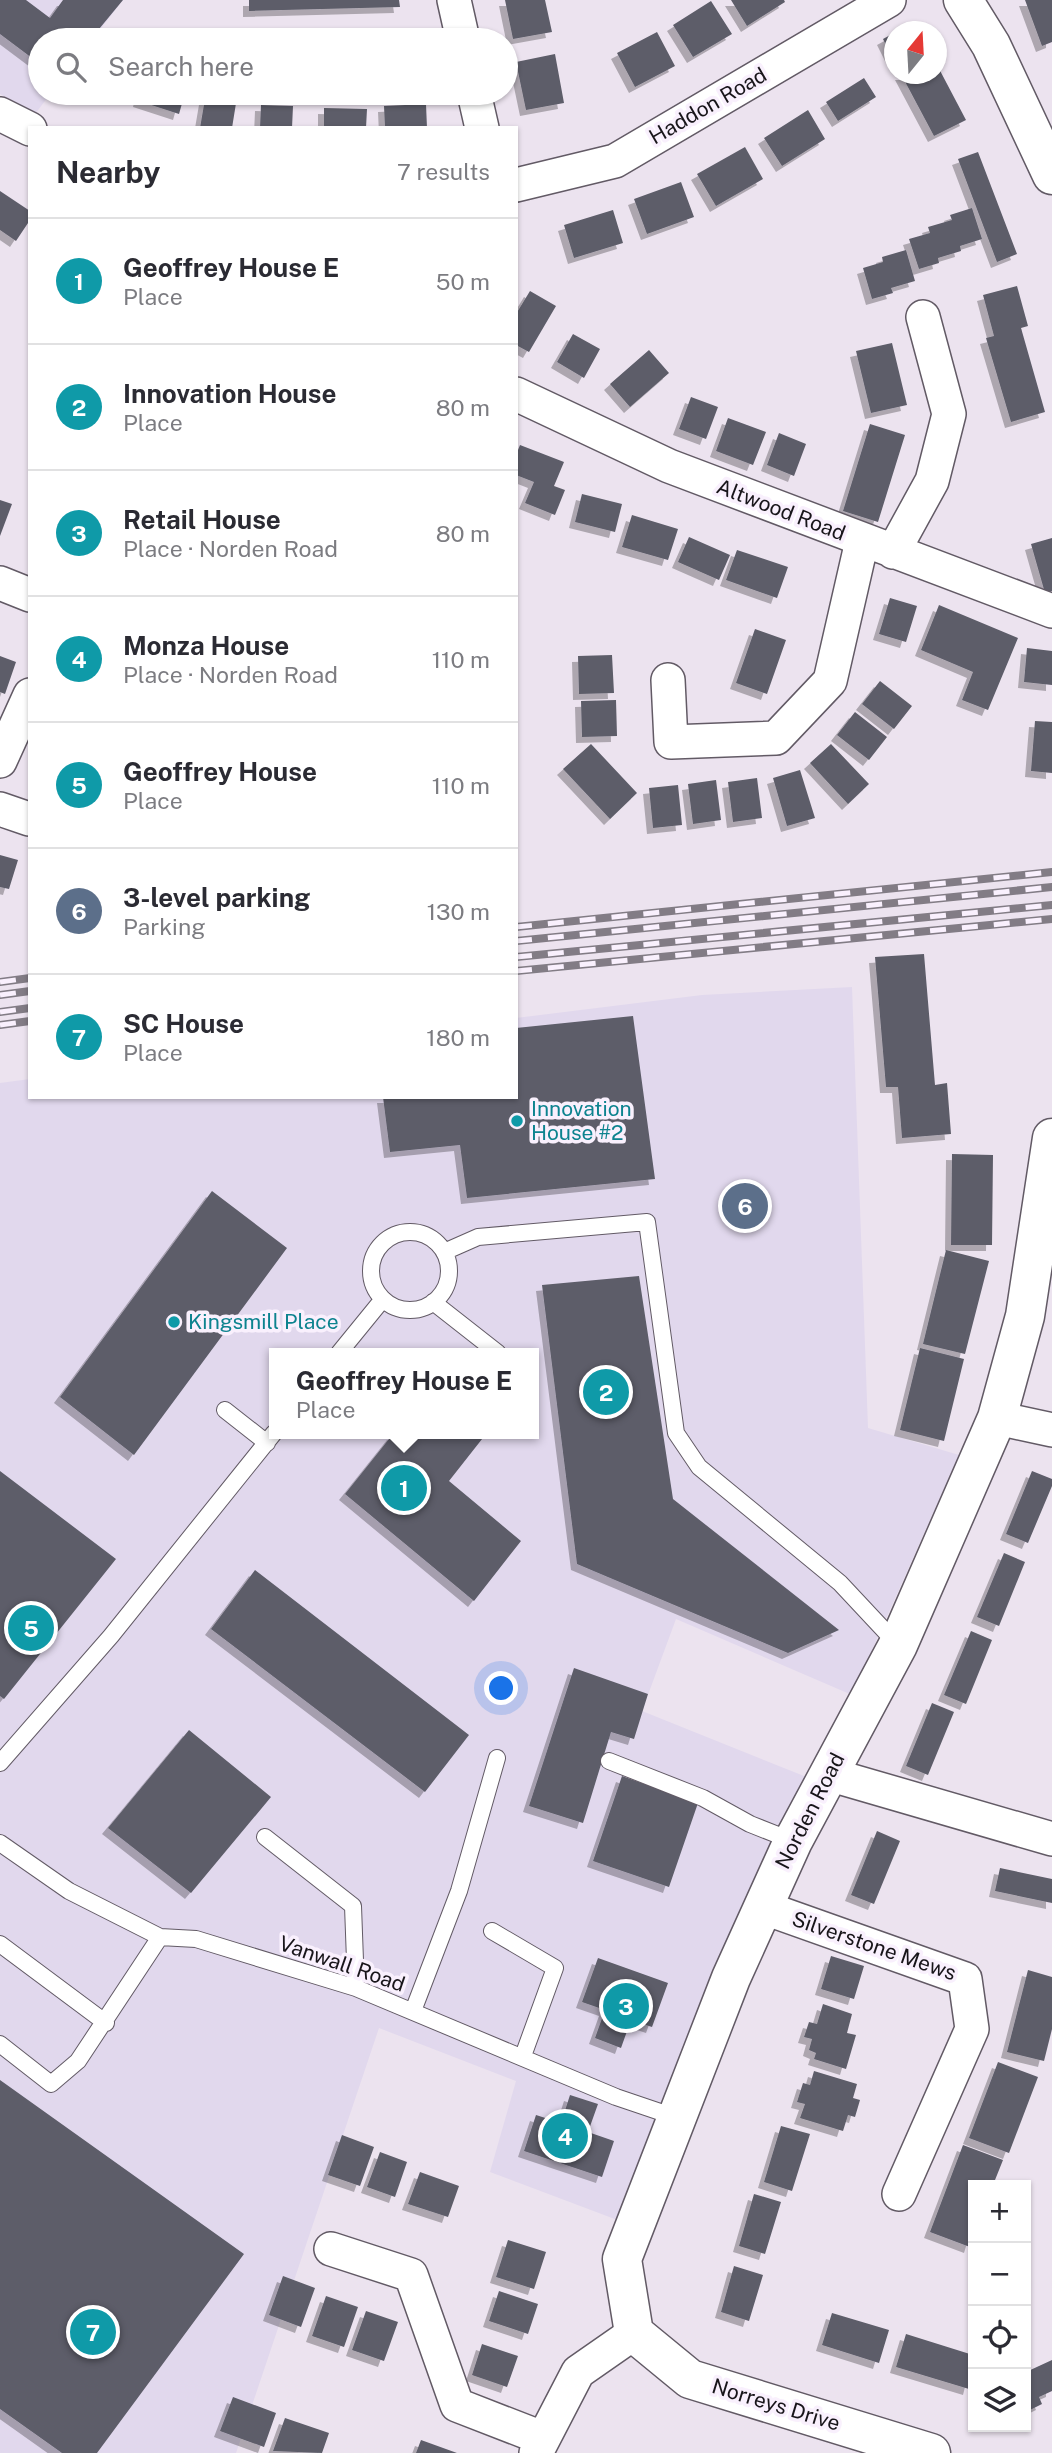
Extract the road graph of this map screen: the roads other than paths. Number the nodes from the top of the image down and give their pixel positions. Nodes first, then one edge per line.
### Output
1 (454, 0) edge
2 (889, 0) edge
3 (962, 0) edge
4 (460, 28) edge
5 (477, 105) edge
6 (0, 114) edge
7 (482, 126) edge
8 (28, 128) edge
9 (1052, 175) edge
10 (518, 185) edge
11 (923, 317) dead end
12 (518, 395) edge
13 (862, 541) junction
14 (893, 552) junction
15 (0, 583) edge
16 (28, 594) edge
17 (1052, 611) edge
18 (668, 680) dead end
19 (28, 699) edge
20 (0, 761) edge
21 (0, 809) edge
22 (28, 819) edge
23 (1052, 1140) edge
24 (444, 1252) junction
25 (383, 1299) junction
26 (433, 1302) junction
27 (343, 1348) edge
28 (492, 1348) edge
29 (225, 1410) dead end
30 (997, 1418) junction
31 (1052, 1430) edge
32 (269, 1437) edge
33 (270, 1439) edge
34 (898, 1645) junction
35 (497, 1758) dead end
36 (609, 1761) dead end
37 (0, 1763) edge
38 (828, 1774) junction
39 (265, 1837) dead end
40 (1052, 1839) edge
41 (793, 1841) junction
42 (0, 1843) edge
43 (762, 1907) junction
44 (492, 1931) dead end
45 (160, 1937) junction
46 (0, 1944) edge
47 (356, 1988) junction
48 (413, 2011) junction
49 (106, 2023) junction
50 (0, 2044) edge
51 (523, 2056) junction
52 (678, 2118) junction
53 (899, 2194) dead end
54 (331, 2249) dead end
55 (634, 2333) junction
56 (539, 2446) edge
57 (931, 2453) edge

1 - 4 street
2 - 10 street, Haddon Road
3 - 9 street
5 - 7 street
6 - 8 street
11 - 14 street
12 - 13 street, Altwood Road
13 - 14 street, Altwood Road
13 - 18 street
14 - 17 street, Altwood Road
15 - 16 street
19 - 20 street
21 - 22 street
23 - 30 street, Norden Road
24 - 25 lane
24 - 26 lane
24 - 34 lane
25 - 26 lane
25 - 27 lane
26 - 28 lane
29 - 32 lane
30 - 31 street
30 - 34 street, Norden Road
33 - 37 lane
34 - 38 street, Norden Road
35 - 48 lane
36 - 41 lane
38 - 40 street
38 - 41 street, Norden Road
39 - 47 lane
41 - 43 street, Norden Road
42 - 45 lane, Vanwall Road
43 - 52 street, Norden Road
43 - 53 street, Silverstone Mews
44 - 51 lane
45 - 47 lane, Vanwall Road
45 - 49 lane
46 - 49 lane
47 - 48 lane, Vanwall Road
48 - 51 lane, Vanwall Road
49 - 50 lane
51 - 52 lane, Vanwall Road
52 - 55 street, Norden Road
54 - 56 street
55 - 56 street
55 - 57 street, Norreys Drive

